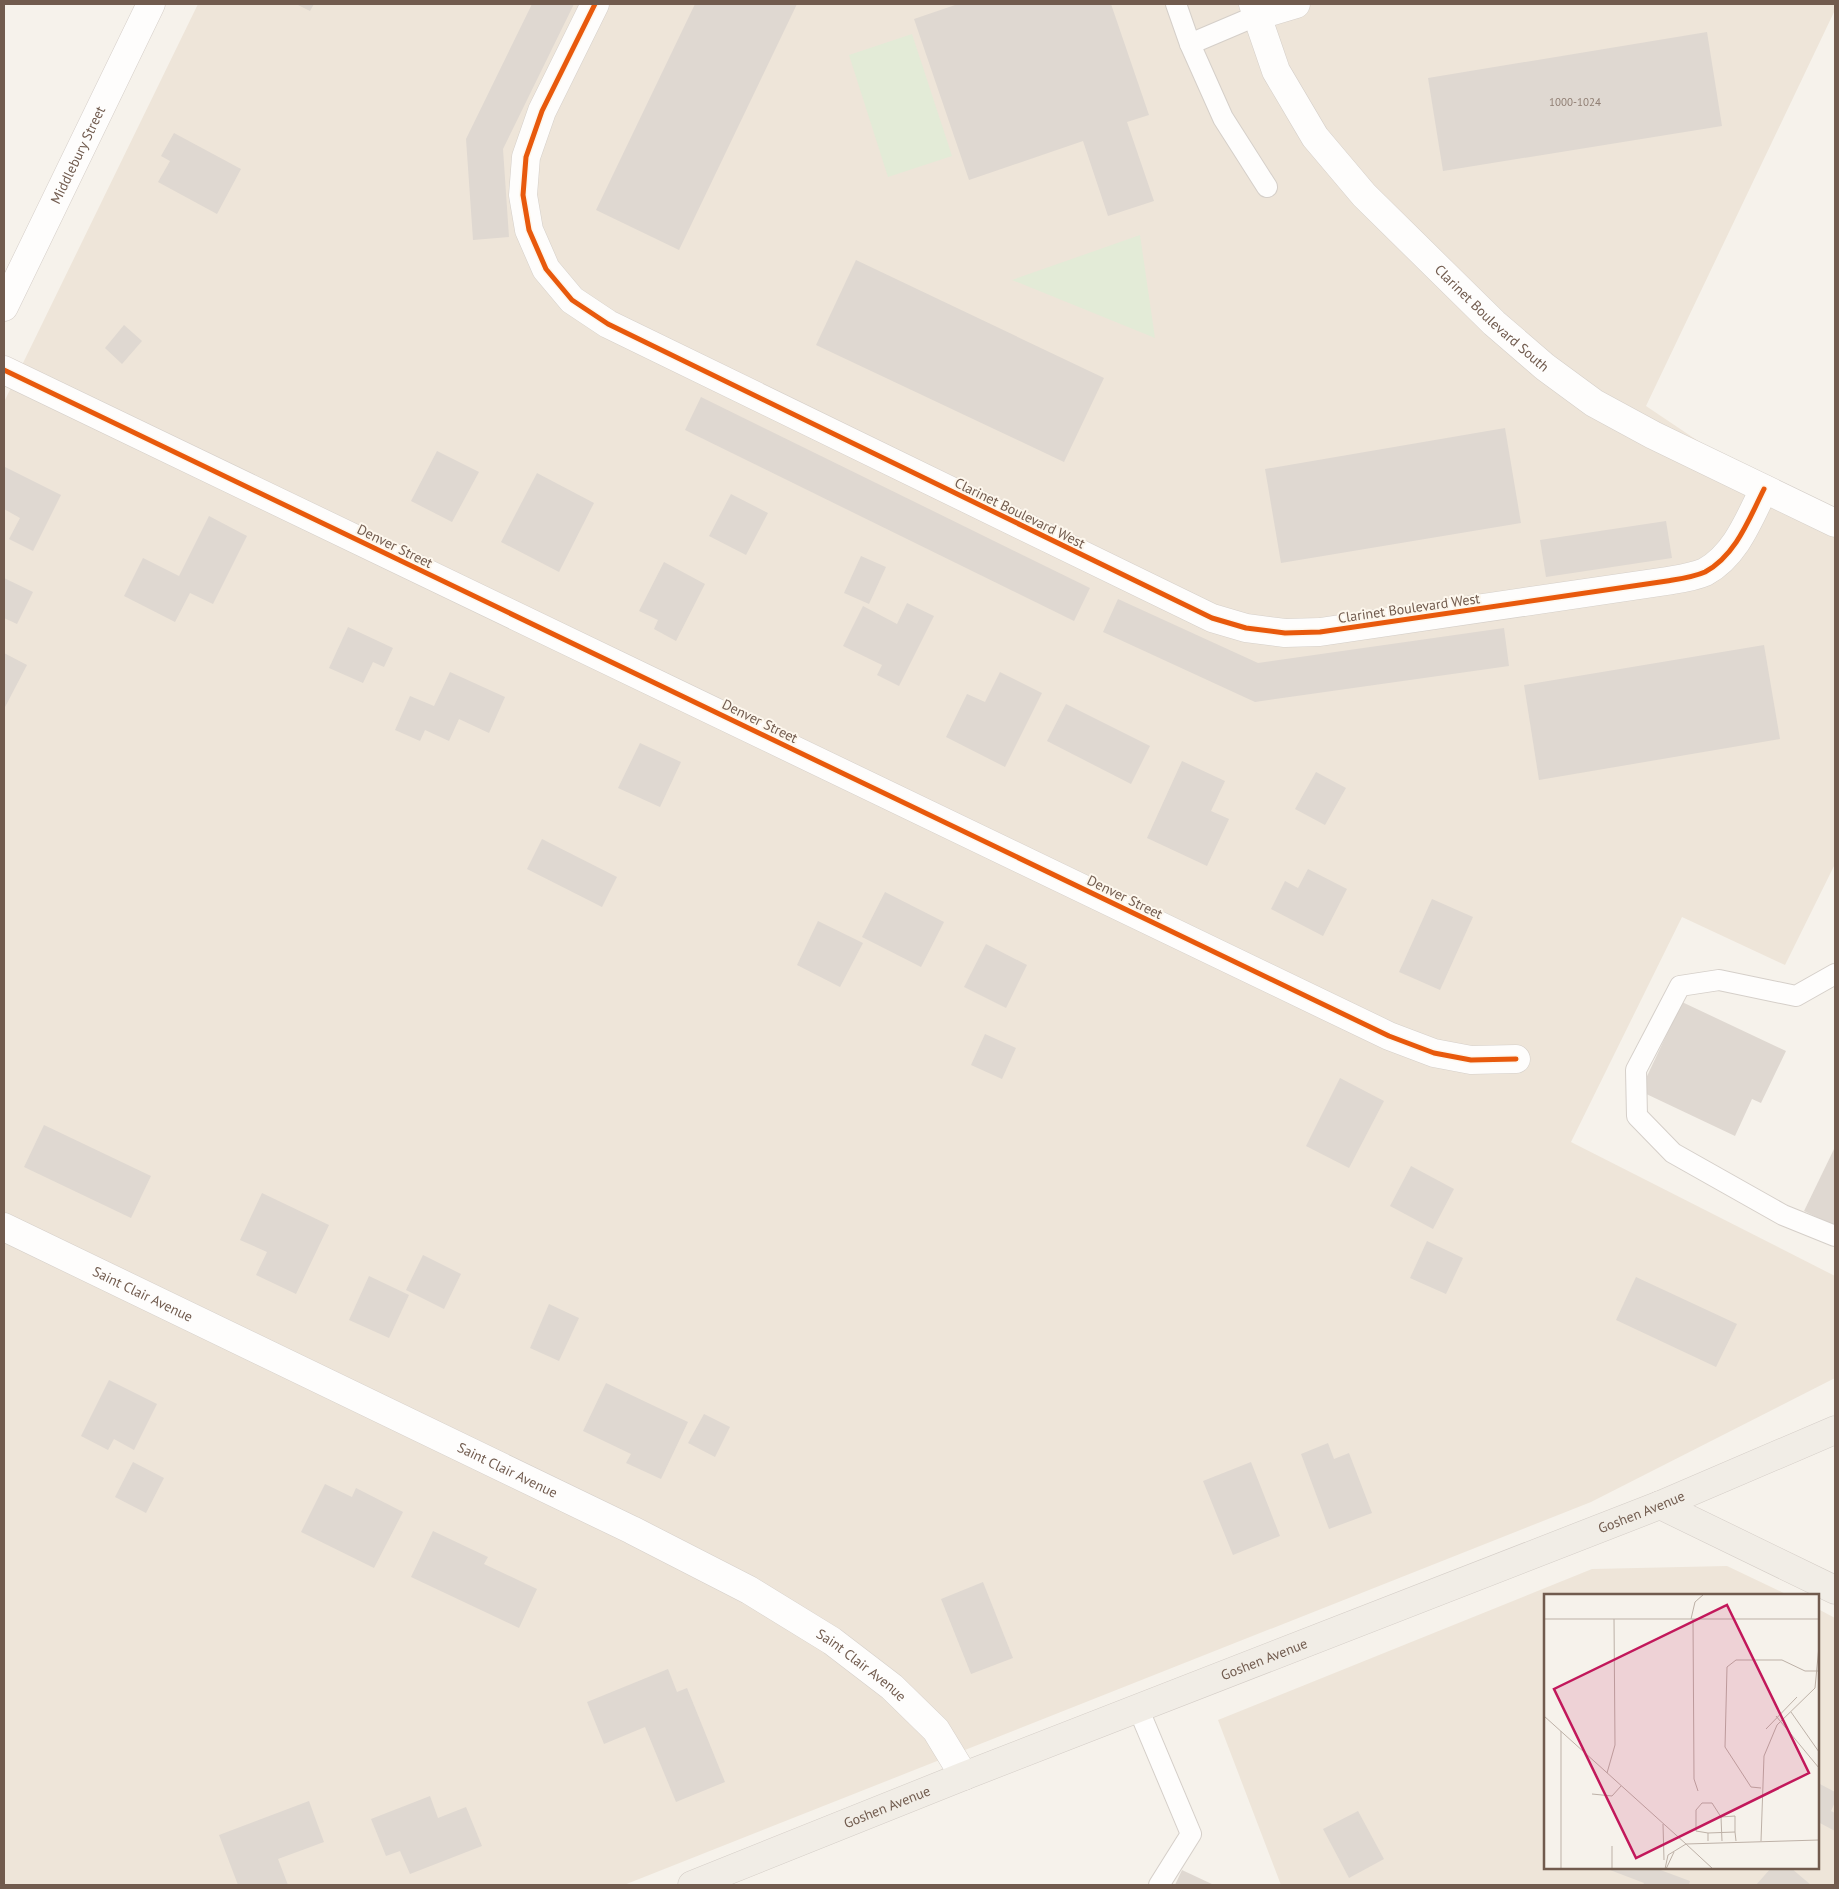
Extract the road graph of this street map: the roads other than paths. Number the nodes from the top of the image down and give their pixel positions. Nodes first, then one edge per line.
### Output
1 (151, 4) edge
2 (596, 4) edge
3 (1176, 4) edge
4 (1296, 4) edge
5 (1255, 10) edge
6 (1190, 44) junction
7 (1267, 187) dead end
8 (4, 307) edge
9 (4, 370) edge
10 (1764, 489) junction
11 (1835, 523) edge
12 (1835, 974) edge
13 (1516, 1059) dead end
14 (4, 1228) edge
15 (1835, 1236) edge
16 (1835, 1430) edge
17 (1660, 1505) junction
18 (1835, 1590) edge
19 (1138, 1708) junction
20 (964, 1776) junction
21 (692, 1885) edge
22 (1159, 1885) edge

1 - 8 street, Middlebury Street
2 - 10 street, Clarinet Boulevard West
3 - 6 lane
4 - 5 street
5 - 6 lane
5 - 10 street, Clarinet Boulevard South
6 - 7 lane
9 - 13 street, Denver Street
10 - 11 street, Clarinet Boulevard South
12 - 15 lane
14 - 20 street, Saint Clair Avenue
16 - 17 main road, Goshen Avenue
17 - 18 main road
17 - 19 main road, Goshen Avenue
19 - 20 main road, Goshen Avenue
19 - 22 lane
20 - 21 main road, Goshen Avenue

